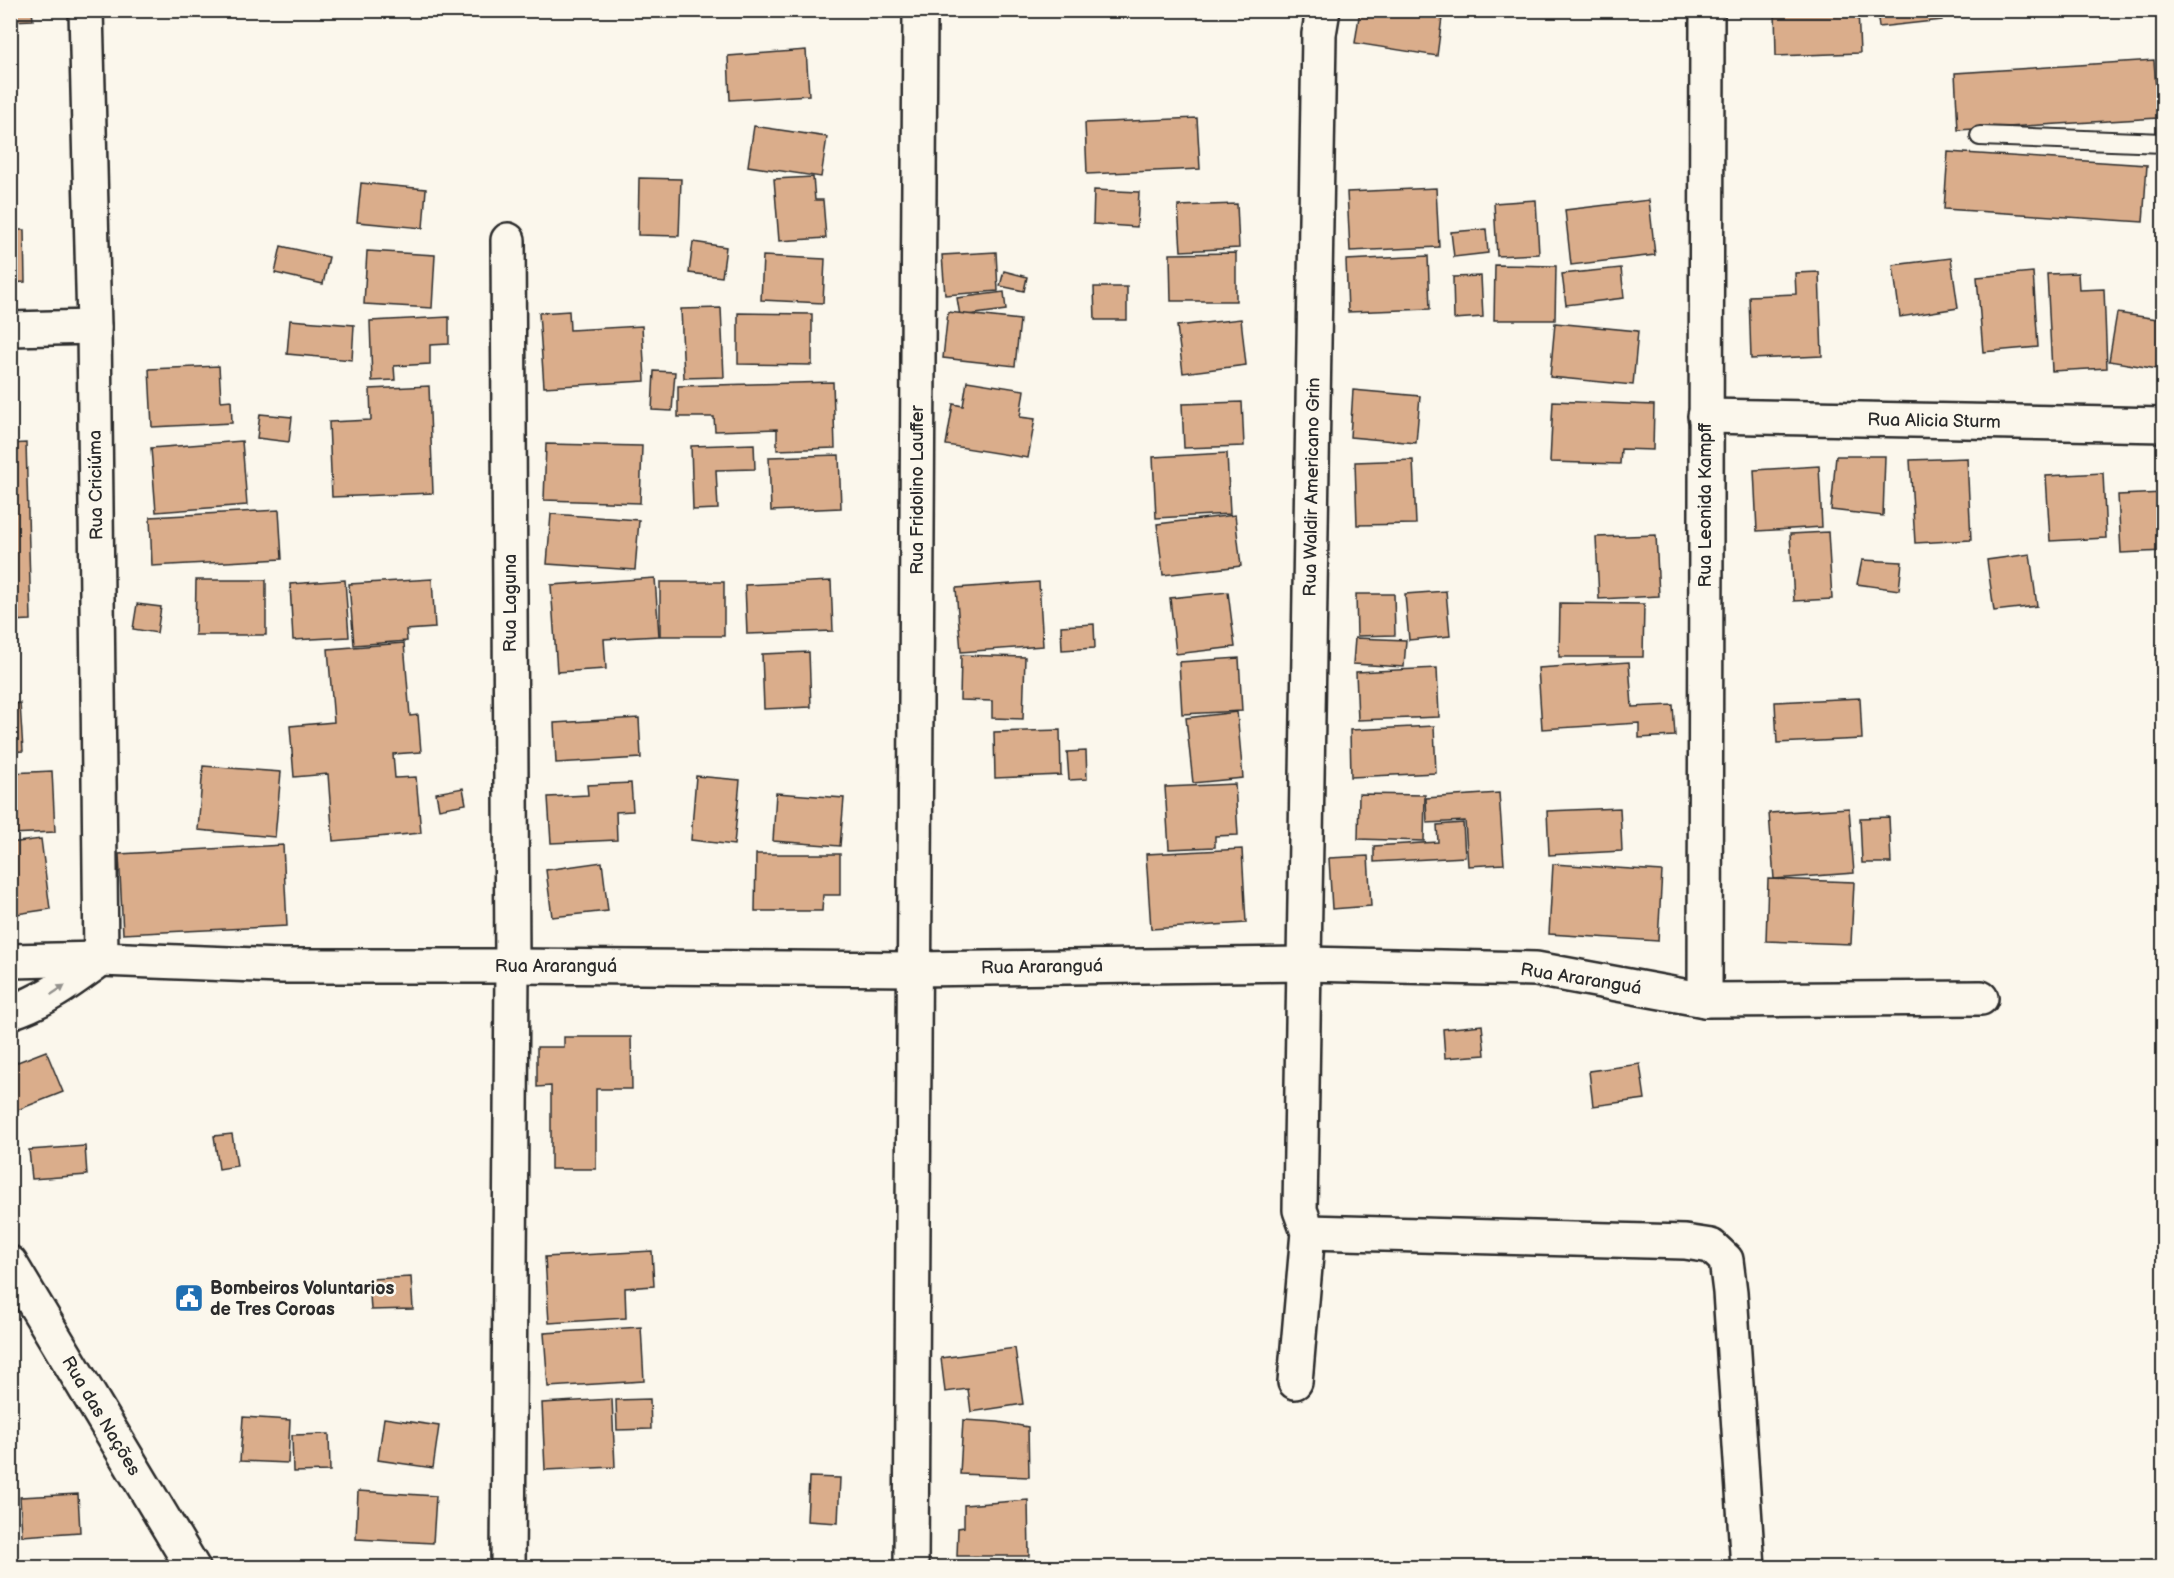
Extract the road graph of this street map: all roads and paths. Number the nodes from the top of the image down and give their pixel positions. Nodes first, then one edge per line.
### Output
1 (86, 10) edge
2 (920, 10) edge
3 (1323, 10) edge
4 (1707, 10) edge
5 (1980, 136) dead end
6 (2163, 143) edge
7 (508, 240) dead end
8 (94, 327) junction
9 (10, 329) edge
10 (1705, 416) junction
11 (2163, 425) edge
12 (101, 959) junction
13 (10, 961) edge
14 (1305, 964) junction
15 (512, 966) junction
16 (915, 969) junction
17 (1981, 998) dead end
18 (1705, 1000) junction
19 (10, 1012) edge
20 (1308, 1232) junction
21 (10, 1263) edge
22 (1295, 1382) dead end
23 (193, 1568) edge
24 (507, 1568) edge
25 (911, 1568) edge
26 (1748, 1568) edge

1 - 8 street, Rua Criciúma
2 - 16 street, Rua Fridolino Lauffer
3 - 14 street, Rua Waldir Americano Grin
4 - 10 street, Rua Leonida Kampff
5 - 6 lane
7 - 15 street, Rua Laguna
8 - 9 street
8 - 12 street, Rua Criciúma
10 - 11 street, Rua Alicia Sturm
10 - 18 street, Rua Leonida Kampff
12 - 13 street, Rua Araranguá
12 - 15 street, Rua Araranguá
19 -> 12 street
14 - 16 street, Rua Araranguá
14 - 18 street, Rua Araranguá
14 - 20 street, Rua Waldir Americano Grin
15 - 16 street, Rua Araranguá
15 - 24 street, Rua Laguna
16 - 25 street, Rua Fridolino Lauffer
17 - 18 street, Rua Araranguá
20 - 22 street
20 - 26 street
21 - 23 street, Rua das Nações

